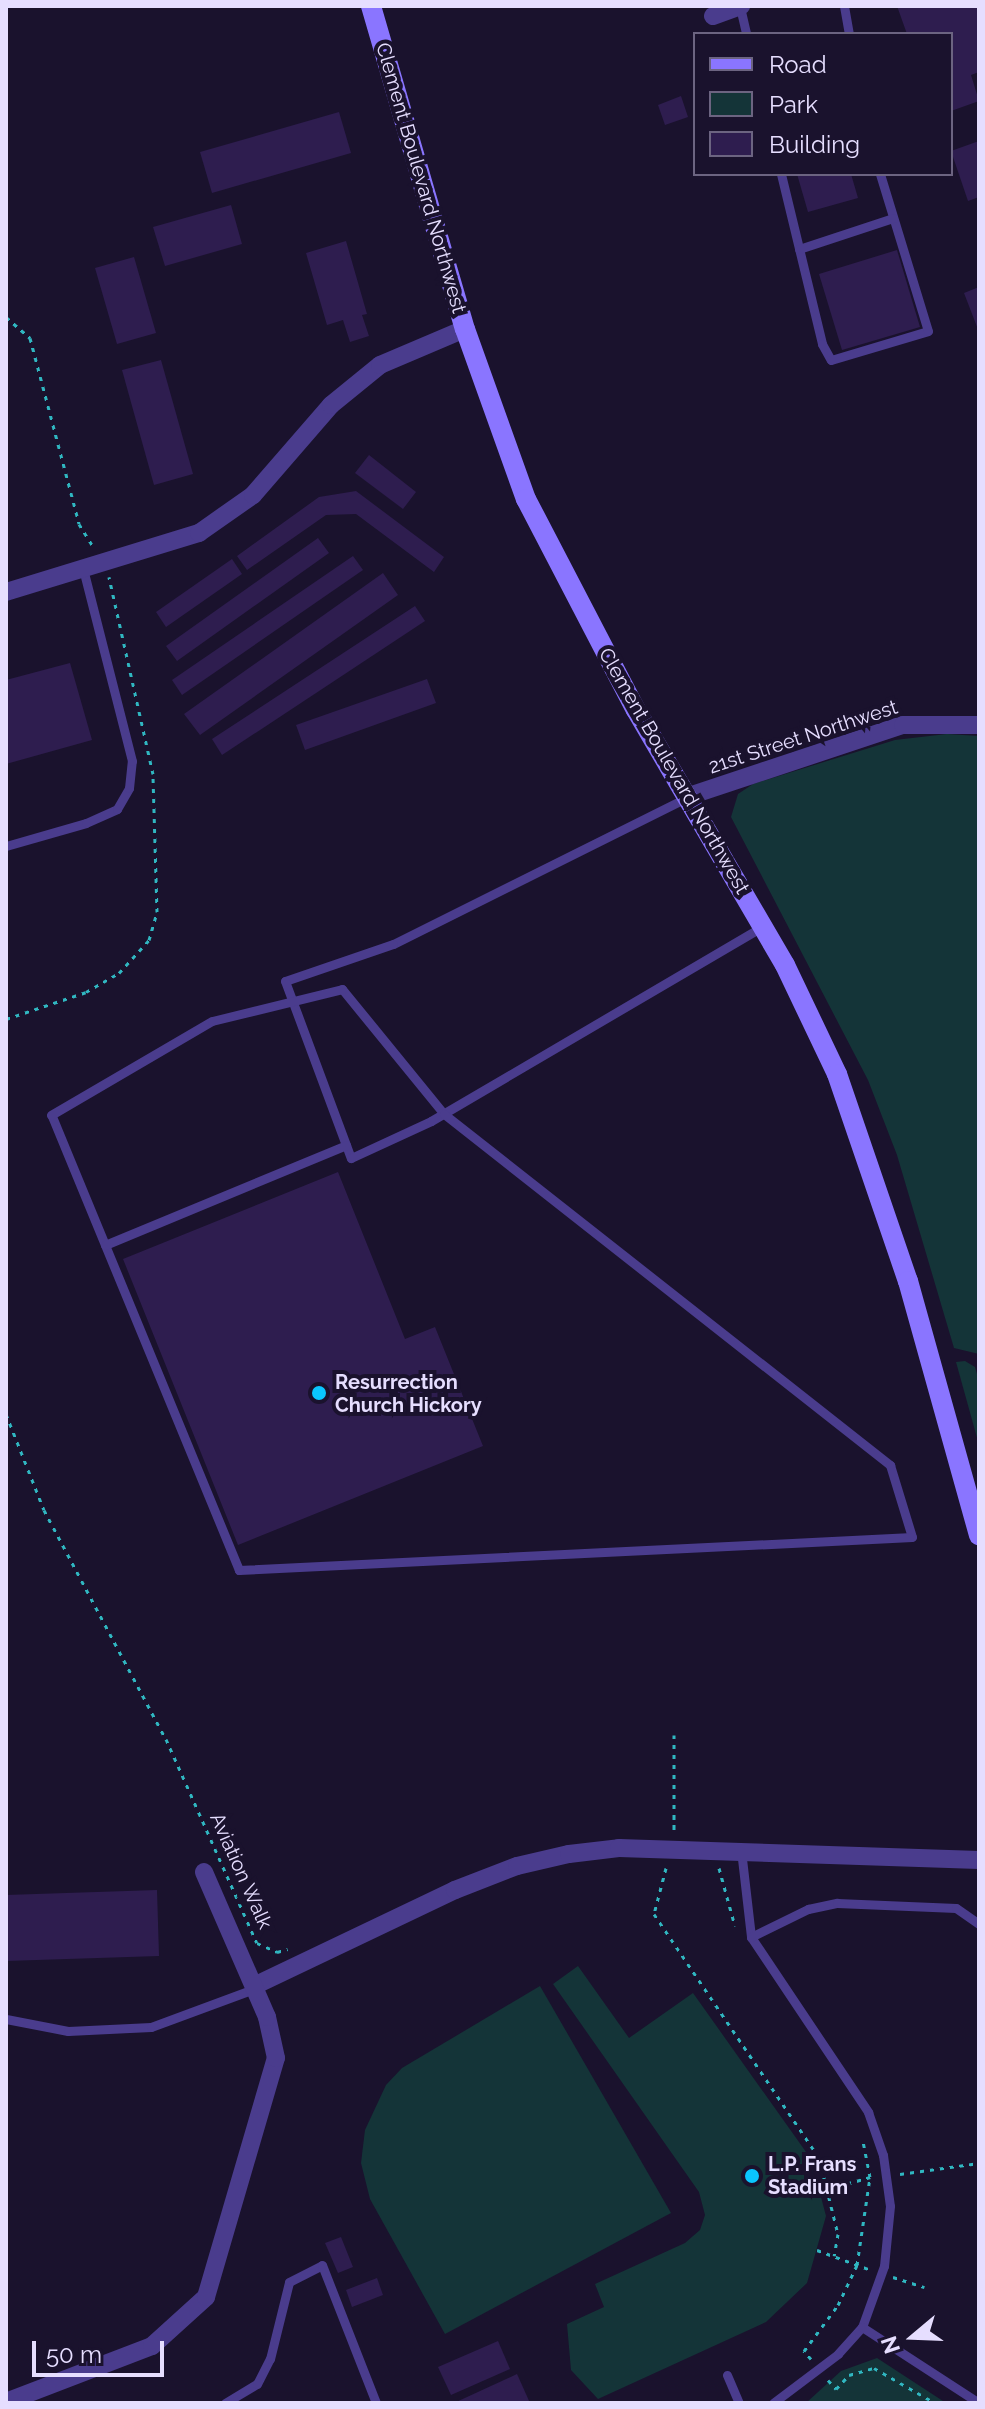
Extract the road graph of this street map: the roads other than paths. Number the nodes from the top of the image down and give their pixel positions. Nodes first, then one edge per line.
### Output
1 (371, 6) edge
2 (740, 6) edge
3 (844, 6) edge
4 (713, 16) dead end
5 (746, 32) edge
6 (849, 32) edge
7 (781, 176) edge
8 (881, 176) edge
9 (893, 218) junction
10 (799, 249) junction
11 (465, 329) junction
12 (83, 569) junction
13 (6, 592) edge
14 (979, 725) edge
15 (689, 796) junction
16 (6, 846) edge
17 (763, 926) junction
18 (292, 1001) junction
19 (444, 1114) junction
20 (346, 1145) junction
21 (105, 1245) junction
22 (979, 1535) edge
23 (741, 1850) junction
24 (979, 1860) edge
25 (204, 1872) dead end
26 (979, 1924) edge
27 (751, 1937) junction
28 (254, 1987) junction
29 (6, 2019) edge
30 (862, 2327) junction
31 (727, 2375) dead end
32 (6, 2402) edge
33 (225, 2403) edge
34 (376, 2403) edge
35 (739, 2403) edge
36 (773, 2403) edge
37 (979, 2403) edge

1 - 11 street, Clement Boulevard Northwest
2 - 4 street
2 - 5 lane
3 - 6 lane
7 - 10 lane
8 - 9 lane
9 - 10 lane
9 - 10 lane
11 - 12 street
11 - 15 street, Clement Boulevard Northwest
12 - 13 street
12 - 16 lane
14 - 15 street, 21st Street Northwest
15 - 17 street, Clement Boulevard Northwest
15 - 18 lane
17 - 19 lane
17 - 22 street, Clement Boulevard Northwest
18 - 19 lane
18 - 20 lane
18 - 21 lane
19 - 20 lane
19 - 21 lane
20 - 21 lane
23 - 24 street
23 - 27 lane
23 - 28 street
25 - 28 street
26 - 27 lane
27 - 30 lane
28 - 29 lane
28 - 32 street
30 - 36 lane
30 - 37 lane
31 - 35 lane
33 - 34 lane

